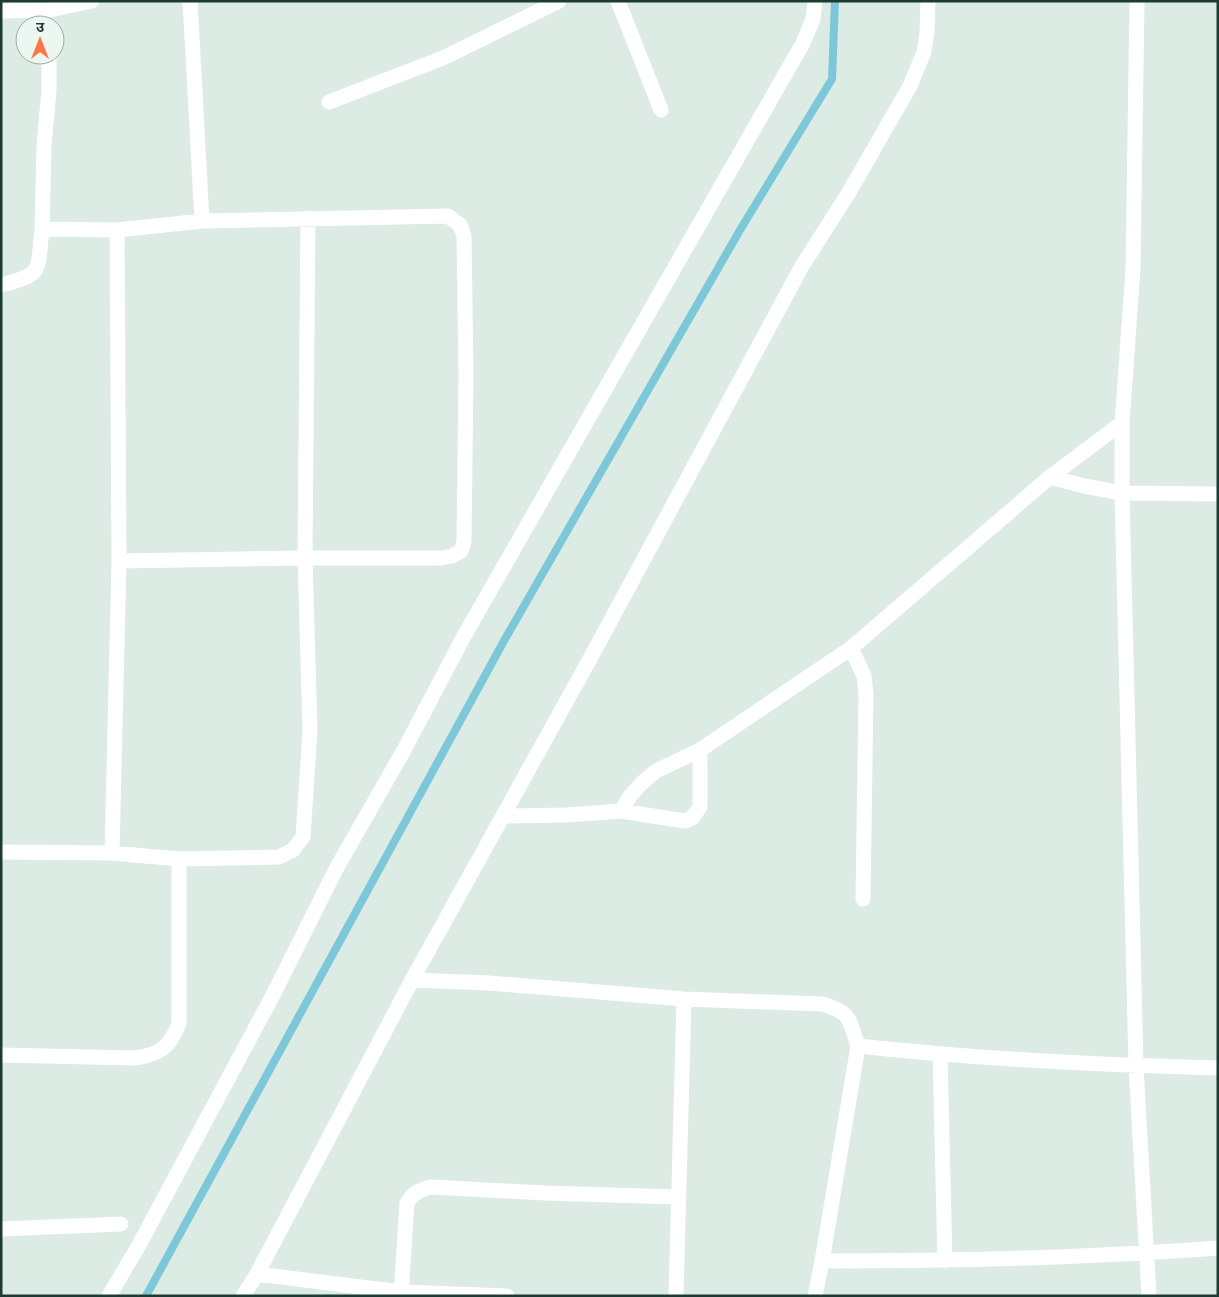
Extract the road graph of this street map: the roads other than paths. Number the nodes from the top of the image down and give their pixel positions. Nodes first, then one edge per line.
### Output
1 (92, 1) edge
2 (190, 1) edge
3 (559, 1) edge
4 (618, 1) edge
5 (816, 1) edge
6 (928, 1) edge
7 (1137, 1) edge
8 (1, 11) edge
9 (28, 15) edge
10 (57, 15) edge
11 (49, 65) edge
12 (329, 102) dead end
13 (661, 110) dead end
14 (308, 218) junction
15 (202, 221) junction
16 (42, 229) junction
17 (117, 230) junction
18 (1, 284) edge
19 (1122, 423) junction
20 (1050, 476) junction
21 (1122, 494) junction
22 (1218, 494) edge
23 (305, 558) junction
24 (119, 561) junction
25 (851, 648) junction
26 (700, 750) junction
27 (621, 811) junction
28 (503, 816) junction
29 (1, 852) edge
30 (112, 853) junction
31 (179, 859) junction
32 (863, 899) dead end
33 (412, 980) junction
34 (684, 998) junction
35 (858, 1046) junction
36 (1, 1055) edge
37 (940, 1055) junction
38 (1136, 1066) junction
39 (1218, 1068) edge
40 (677, 1197) junction
41 (121, 1224) dead end
42 (1, 1228) edge
43 (1218, 1248) edge
44 (1145, 1254) junction
45 (822, 1261) junction
46 (945, 1261) junction
47 (257, 1274) junction
48 (308, 1288) edge
49 (401, 1294) edge
50 (108, 1296) edge
51 (243, 1296) edge
52 (507, 1296) edge
53 (676, 1296) edge
54 (815, 1296) edge
55 (1149, 1296) edge

1 - 10 street
2 - 15 street
3 - 12 street
4 - 13 street
5 - 50 street
6 - 28 street
7 - 19 street
8 - 9 street
11 - 16 street
14 - 15 street
14 - 23 street
14 - 23 street
15 - 17 street
16 - 17 street
16 - 18 street
17 - 24 street
19 - 20 street
19 - 21 street
20 - 21 street
20 - 25 street
21 - 22 street
21 - 38 street
23 - 24 street
23 - 31 street
24 - 30 street
25 - 26 street
25 - 32 street
26 - 27 street
26 - 27 street
27 - 28 street
28 - 33 street
29 - 30 street
30 - 31 street
31 - 36 street
33 - 34 street
33 - 47 street
34 - 35 street
34 - 40 street
35 - 37 street
35 - 45 street
37 - 38 street
37 - 46 street
38 - 39 street
38 - 44 street
40 - 49 street
40 - 53 street
41 - 42 street
43 - 44 street
44 - 46 street
44 - 55 street
45 - 46 street
45 - 54 street
47 - 48 street
47 - 51 street
48 - 49 street
49 - 52 street

